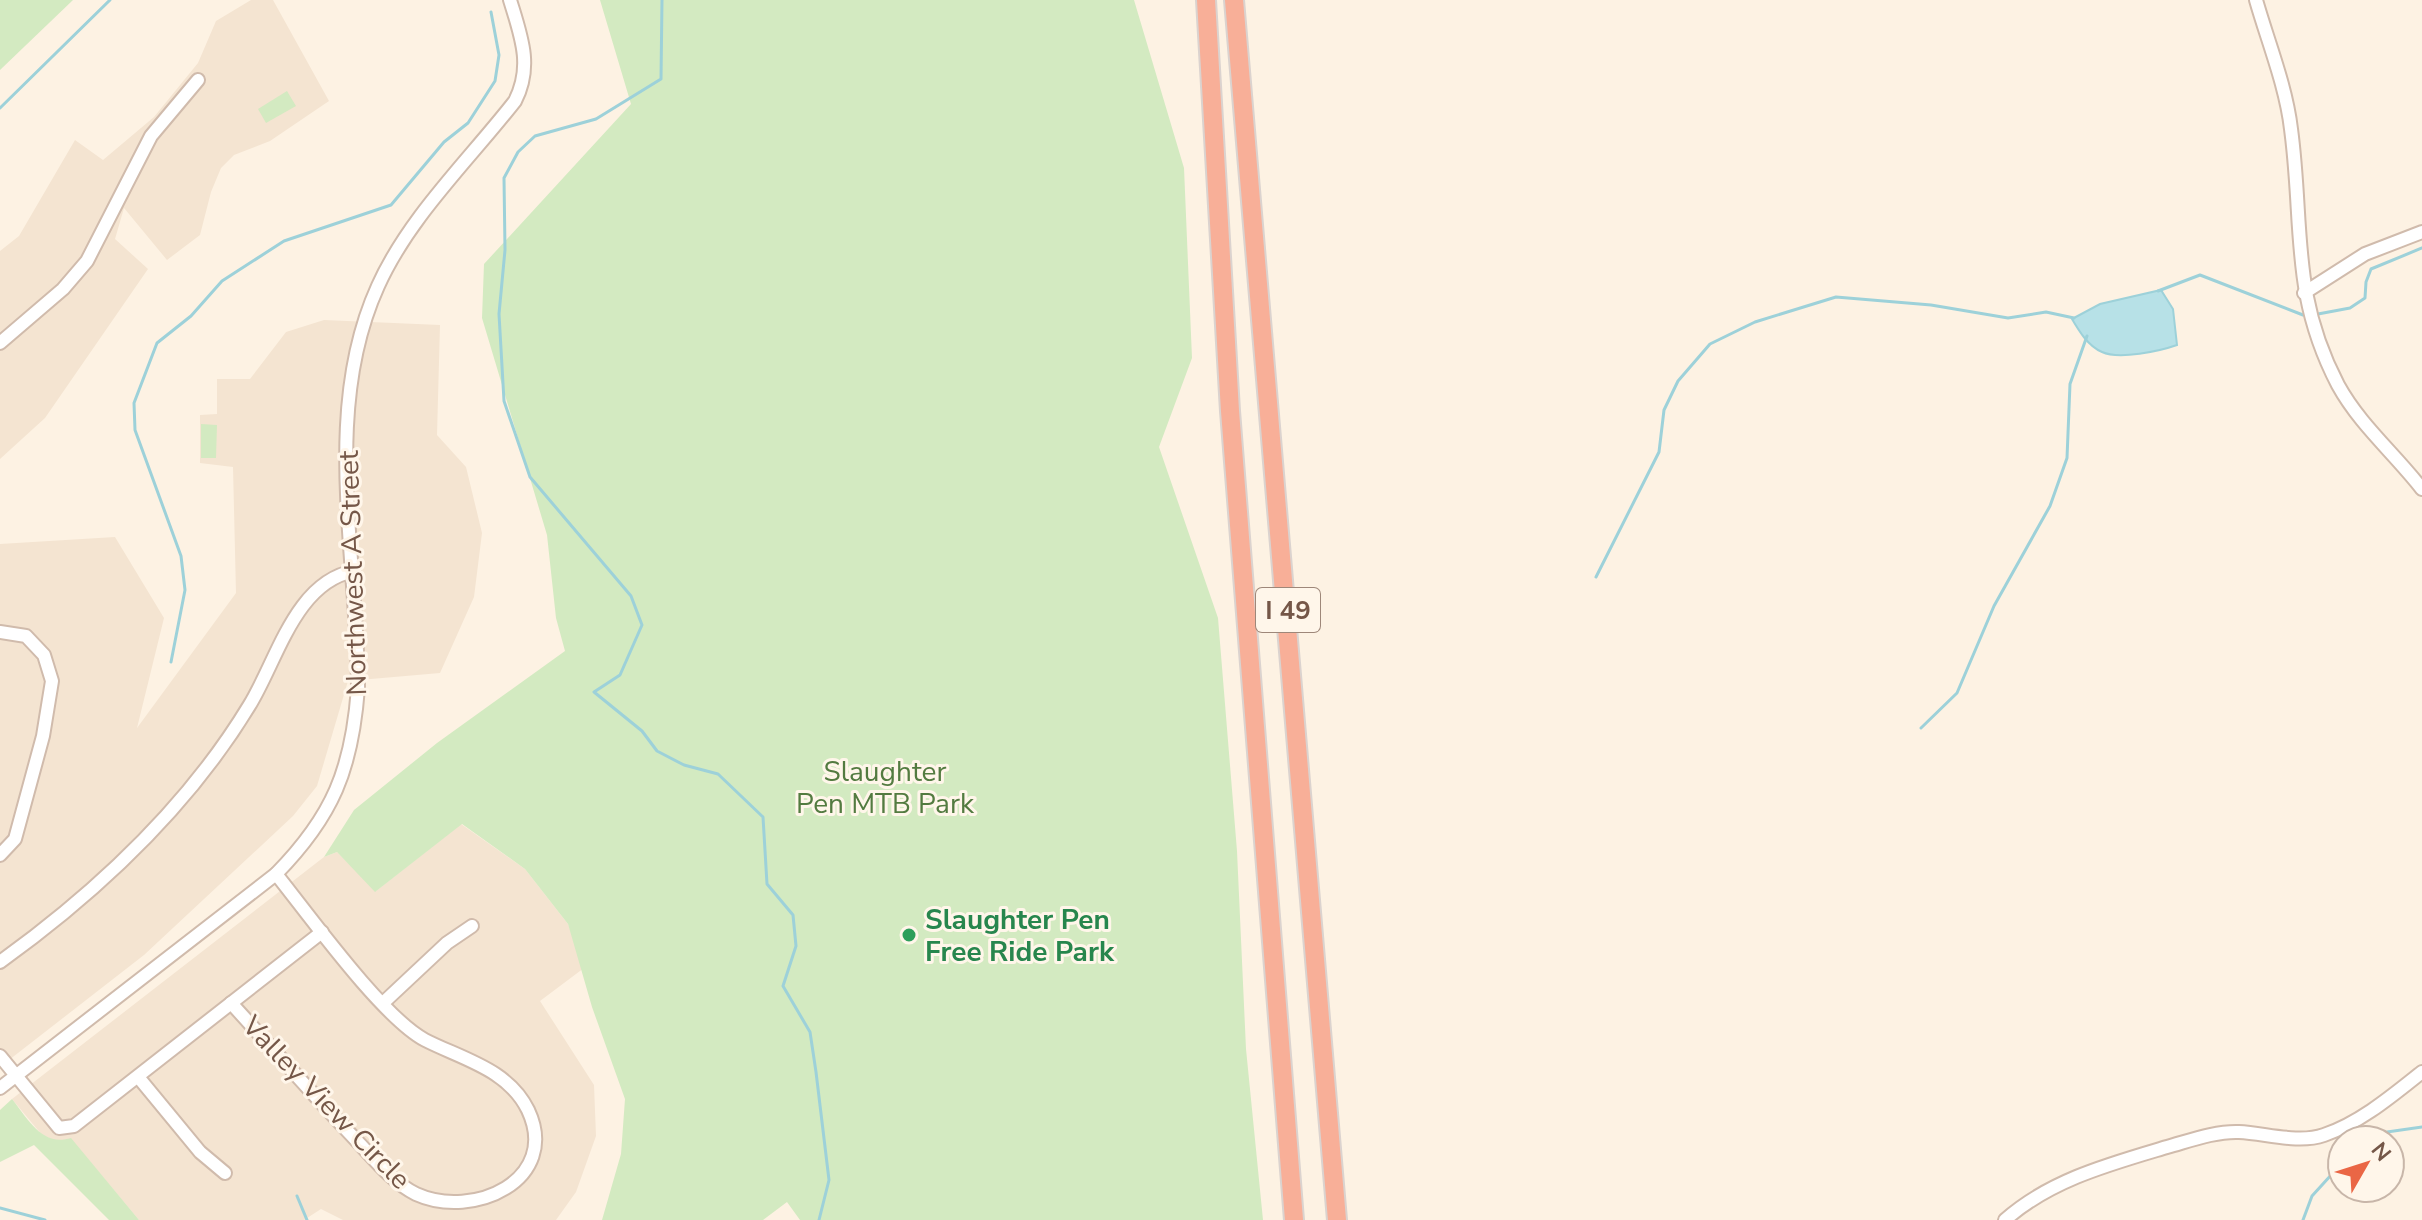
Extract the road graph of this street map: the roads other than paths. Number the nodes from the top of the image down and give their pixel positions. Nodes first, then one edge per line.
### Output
1 (510, 0) edge
2 (1206, 0) edge
3 (1234, 0) edge
4 (2256, 0) edge
5 (198, 80) dead end
6 (2422, 232) edge
7 (2304, 293) junction
8 (0, 343) edge
9 (2422, 489) edge
10 (354, 571) junction
11 (0, 632) edge
12 (0, 855) edge
13 (276, 874) junction
14 (472, 926) dead end
15 (322, 932) junction
16 (0, 962) edge
17 (231, 1003) junction
18 (383, 1003) junction
19 (0, 1056) edge
20 (2422, 1072) edge
21 (15, 1076) junction
22 (139, 1078) junction
23 (0, 1088) edge
24 (225, 1173) dead end
25 (1294, 1220) edge
26 (1337, 1220) edge
27 (2005, 1220) edge

1 - 10 street, Northwest A Street
2 - 25 highway, I 49
3 - 26 highway, I 49
4 - 7 street
5 - 8 street
6 - 7 street
7 - 9 street
10 - 13 street, Northwest A Street
10 - 16 street
11 - 12 street
13 - 15 street, Valley View Circle
13 - 21 street, Northwest A Street
14 - 18 street
15 - 17 street
15 - 18 street, Valley View Circle
17 - 18 street, Valley View Circle
17 - 22 street
19 - 21 street
20 - 27 street
21 - 22 street
21 - 23 street, Northwest A Street
22 - 24 street

